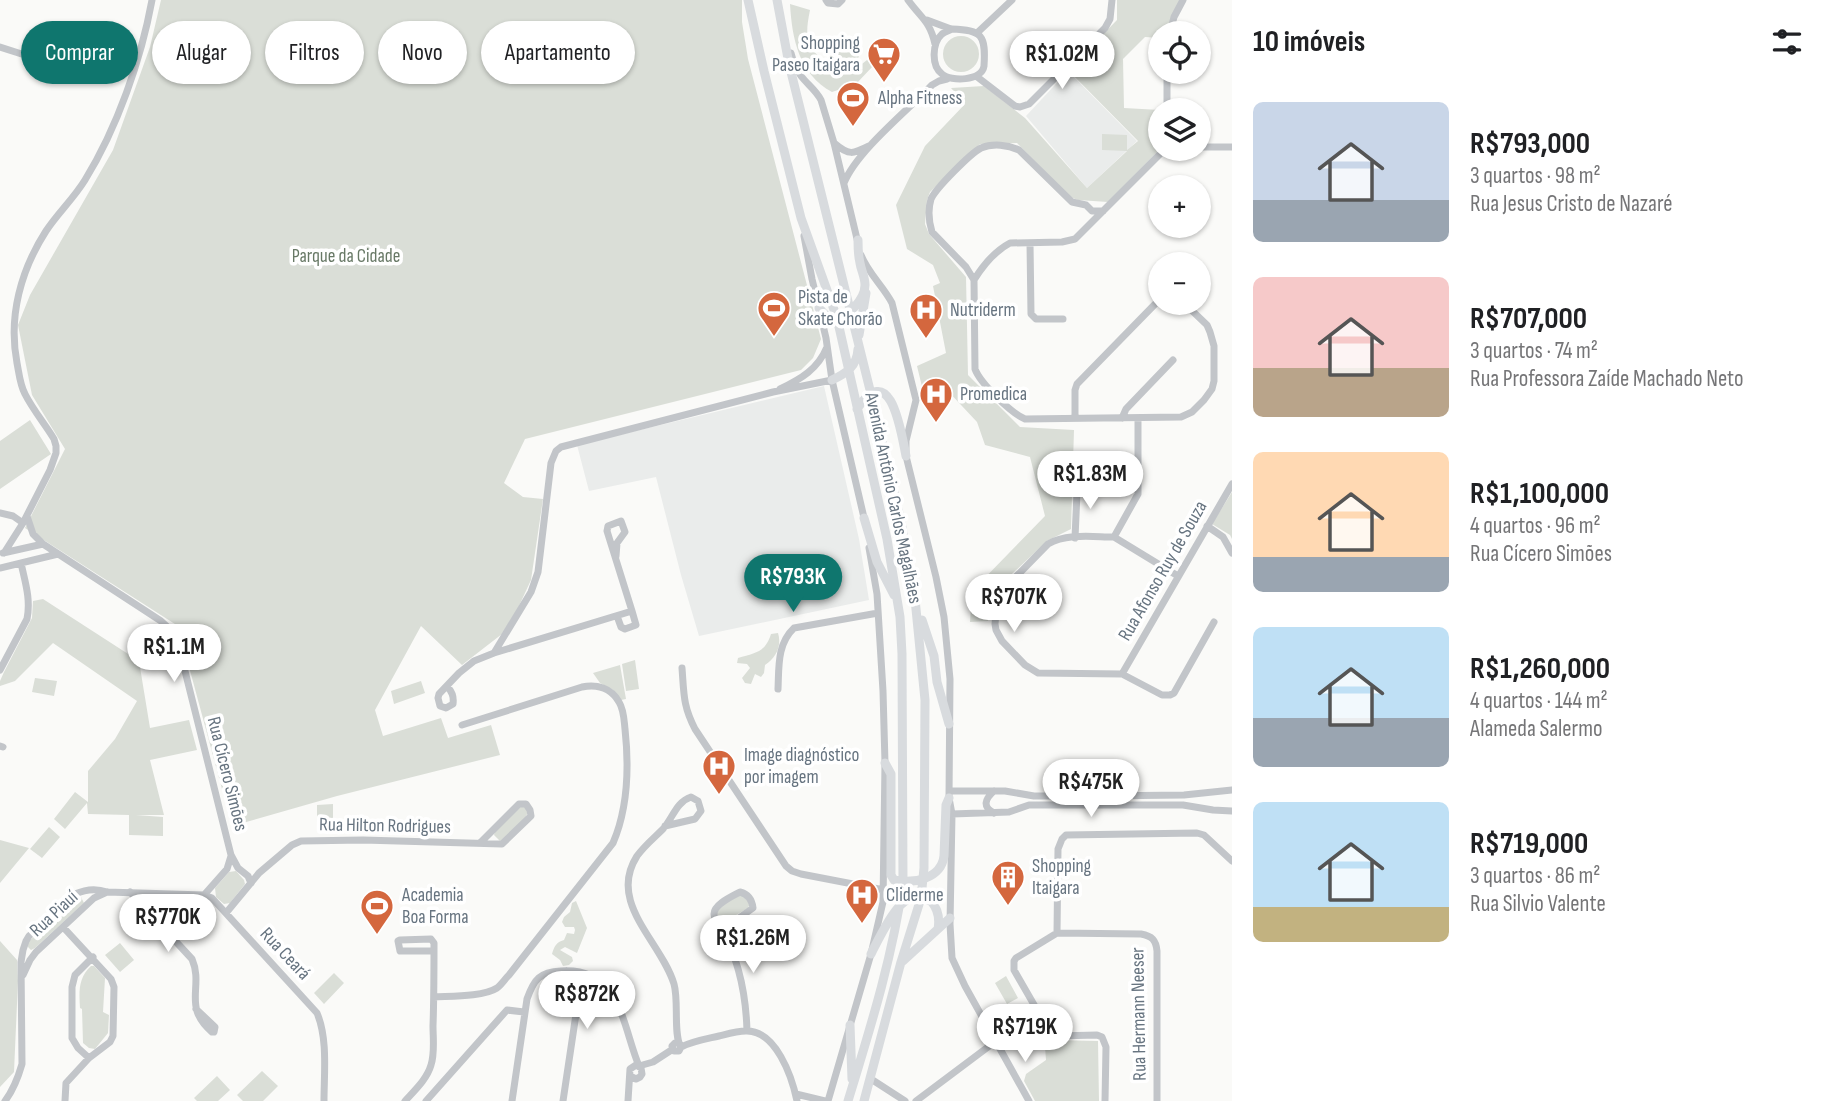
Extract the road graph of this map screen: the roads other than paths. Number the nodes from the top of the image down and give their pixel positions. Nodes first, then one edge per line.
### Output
1 (152, 0) edge
2 (748, 0) edge
3 (777, 0) edge
4 (826, 0) edge
5 (842, 0) edge
6 (908, 0) edge
7 (1012, 0) edge
8 (1112, 0) edge
9 (1183, 0) edge
10 (925, 19) junction
11 (1173, 21) edge
12 (781, 24) junction
13 (952, 29) junction
14 (977, 33) junction
15 (935, 45) junction
16 (0, 47) edge
17 (21, 54) edge
18 (935, 64) junction
19 (976, 76) junction
20 (951, 78) junction
21 (932, 85) junction
22 (834, 143) junction
23 (873, 144) junction
24 (1211, 147) edge
25 (1232, 147) edge
26 (1153, 161) edge
27 (844, 184) junction
28 (1092, 211) junction
29 (1103, 211) junction
30 (801, 218) junction
31 (1093, 221) junction
32 (858, 240) junction
33 (1030, 243) junction
34 (966, 267) junction
35 (981, 270) junction
36 (974, 281) junction
37 (865, 285) junction
38 (819, 308) junction
39 (850, 310) junction
40 (1148, 311) edge
41 (1197, 315) edge
42 (837, 318) junction
43 (1063, 319) dead end
44 (859, 342) junction
45 (828, 346) junction
46 (1173, 360) dead end
47 (848, 372) junction
48 (832, 380) junction
49 (773, 392) junction
50 (871, 394) junction
51 (857, 409) junction
52 (1075, 418) junction
53 (1122, 418) junction
54 (1138, 418) junction
55 (906, 456) junction
56 (1087, 470) dead end
57 (1232, 484) edge
58 (0, 513) edge
59 (864, 518) junction
60 (25, 519) junction
61 (1207, 526) junction
62 (1114, 537) junction
63 (1075, 538) junction
64 (43, 544) junction
65 (1232, 553) edge
66 (2, 554) edge
67 (58, 554) junction
68 (616, 556) dead end
69 (21, 563) junction
70 (0, 568) edge
71 (1178, 576) junction
72 (915, 599) junction
73 (632, 611) junction
74 (878, 612) junction
75 (617, 616) junction
76 (900, 617) junction
77 (1214, 622) dead end
78 (494, 653) junction
79 (682, 668) dead end
80 (0, 670) edge
81 (1122, 674) junction
82 (447, 686) dead end
83 (778, 689) dead end
84 (949, 724) junction
85 (462, 725) dead end
86 (885, 763) junction
87 (1232, 790) edge
88 (994, 791) junction
89 (1202, 793) junction
90 (950, 794) junction
91 (1202, 809) junction
92 (1232, 811) edge
93 (994, 813) junction
94 (952, 814) junction
95 (665, 827) junction
96 (480, 843) junction
97 (231, 855) junction
98 (1232, 861) edge
99 (238, 867) junction
100 (227, 869) junction
101 (249, 879) junction
102 (923, 879) junction
103 (903, 882) junction
104 (884, 890) junction
105 (80, 892) junction
106 (107, 892) junction
107 (130, 892) junction
108 (204, 895) junction
109 (921, 898) junction
110 (88, 904) junction
111 (900, 905) junction
112 (226, 913) junction
113 (950, 918) junction
114 (63, 927) junction
115 (938, 929) junction
116 (722, 930) junction
117 (1057, 933) junction
118 (25, 943) junction
119 (434, 951) junction
120 (36, 952) junction
121 (871, 954) junction
122 (93, 957) junction
123 (901, 962) junction
124 (566, 971) junction
125 (22, 979) junction
126 (601, 983) junction
127 (579, 994) junction
128 (434, 997) junction
129 (196, 1009) dead end
130 (524, 1012) junction
131 (850, 1025) junction
132 (750, 1031) junction
133 (996, 1041) junction
134 (630, 1044) junction
135 (677, 1045) junction
136 (89, 1058) junction
137 (653, 1062) junction
138 (639, 1066) junction
139 (635, 1075) junction
140 (871, 1079) junction
141 (852, 1088) junction
142 (797, 1098) edge
143 (5, 1101) edge
144 (65, 1101) edge
145 (324, 1101) edge
146 (405, 1101) edge
147 (426, 1101) edge
148 (512, 1101) edge
149 (563, 1101) edge
150 (628, 1101) edge
151 (826, 1101) edge
152 (848, 1101) edge
153 (864, 1101) edge
154 (905, 1101) edge
155 (916, 1101) edge
156 (1029, 1101) edge
157 (1105, 1101) edge
158 (1157, 1101) edge

1 - 60 street
2 - 30 main road, Avenida Antônio Carlos Magalhães
3 - 12 main road, Avenida Antônio Carlos Magalhães
4 - 5 street
6 - 10 street
7 - 14 street
8 - 19 street
9 - 11 street
10 - 13 street
10 - 15 street
12 - 22 street, Avenida Antônio Carlos Magalhães
12 - 39 main road, Avenida Antônio Carlos Magalhães
13 - 14 street
13 - 15 street
14 - 19 street
15 - 18 street
16 - 17 street
18 - 20 street
18 - 21 street
19 - 20 street
20 - 21 street
21 - 23 street
22 - 23 street
22 - 27 street, Avenida Antônio Carlos Magalhães
23 - 27 street
24 - 25 street
26 - 29 street
27 - 32 street, Avenida Antônio Carlos Magalhães
28 - 29 street
28 - 31 street
28 - 34 street
29 - 31 street
30 - 38 street, Avenida Antônio Carlos Magalhães
30 - 42 main road, Avenida Antônio Carlos Magalhães
31 - 33 street
32 - 37 main road
32 - 55 street, Avenida Antônio Carlos Magalhães
33 - 35 street
33 - 43 street
34 - 35 street
34 - 36 street
35 - 36 street
36 - 52 street
37 - 39 main road
37 - 44 main road
38 - 42 main road
38 - 45 street, Avenida Antônio Carlos Magalhães
39 - 42 main road
39 - 44 main road, Avenida Antônio Carlos Magalhães
40 - 52 street
41 - 54 street
42 - 47 main road, Avenida Antônio Carlos Magalhães
44 - 47 main road
44 - 50 main road, Avenida Antônio Carlos Magalhães
45 - 48 street, Avenida Antônio Carlos Magalhães
45 - 49 street
46 - 53 street
47 - 48 main road
47 - 51 main road, Avenida Antônio Carlos Magalhães
48 - 49 street
48 - 59 street, Avenida Antônio Carlos Magalhães
49 - 78 street
50 - 51 main road
50 - 55 main road
50 - 72 main road, Avenida Antônio Carlos Magalhães
51 - 76 main road, Avenida Antônio Carlos Magalhães
52 - 53 street
53 - 54 street
54 - 62 street
55 - 84 street, Avenida Antônio Carlos Magalhães
56 - 63 street
57 - 61 street, Rua Afonso Ruy de Souza
58 - 60 street
59 - 74 street, Avenida Antônio Carlos Magalhães
59 - 76 main road
60 - 64 street
60 - 66 street
61 - 65 street
61 - 71 street, Rua Afonso Ruy de Souza
62 - 63 street
62 - 71 street
63 - 81 street
64 - 66 street
64 - 67 street, Rua Cícero Simões
67 - 69 street
67 - 97 street, Rua Cícero Simões
68 - 73 street
69 - 70 street
69 - 80 street
71 - 81 street, Rua Afonso Ruy de Souza
72 - 84 main road
72 - 102 main road, Avenida Antônio Carlos Magalhães
73 - 75 street
73 - 75 street
74 - 83 street
74 - 86 street, Avenida Antônio Carlos Magalhães
75 - 78 street
76 - 103 main road, Avenida Antônio Carlos Magalhães
77 - 81 street
78 - 82 street
79 - 104 street
84 - 90 street, Avenida Antônio Carlos Magalhães
85 - 128 street
86 - 103 main road
86 - 104 street, Avenida Antônio Carlos Magalhães
87 - 89 street
88 - 89 street
88 - 90 street
88 - 93 street
89 - 91 street
90 - 94 street, Avenida Antônio Carlos Magalhães
90 - 102 main road
91 - 92 street
91 - 93 street
93 - 94 street
94 - 113 street, Avenida Antônio Carlos Magalhães
95 - 95 street
95 - 135 street
96 - 96 street, Rua Hilton Rodrigues
96 - 101 street, Rua Hilton Rodrigues
97 - 99 street, Rua Cícero Simões
97 - 100 street, Rua Cícero Simões
98 - 117 street
99 - 100 street
99 - 101 street, Rua Cícero Simões
100 - 108 street, Rua Cícero Simões
101 - 112 street, Rua Hilton Rodrigues
102 - 103 main road
102 - 109 main road, Avenida Antônio Carlos Magalhães
103 - 111 main road, Avenida Antônio Carlos Magalhães
104 - 121 street, Avenida Antônio Carlos Magalhães
105 - 106 street, Rua Piauí
105 - 110 street
105 - 118 street, Rua Piauí
106 - 107 street
106 - 110 street, Rua Piauí
107 - 108 street
107 - 129 street
108 - 112 street, Rua Ceará
109 - 111 main road
109 - 115 main road
109 - 123 main road, Avenida Antônio Carlos Magalhães
110 - 114 street, Rua Piauí
111 - 121 main road
111 - 141 main road, Avenida Antônio Carlos Magalhães
112 - 145 street, Rua Ceará
113 - 115 main road
113 - 133 street, Avenida Antônio Carlos Magalhães
114 - 120 street, Rua Piauí
114 - 122 street
115 - 123 main road
116 - 116 street
116 - 132 street
117 - 157 street, Rua Hermann Neeser
117 - 158 street, Rua Hermann Neeser
118 - 120 street
118 - 125 street, Rua Piauí
119 - 119 street
119 - 128 street
120 - 125 street, Rua Piauí
121 - 131 street, Avenida Antônio Carlos Magalhães
122 - 136 street
122 - 136 street
123 - 140 main road, Avenida Antônio Carlos Magalhães
124 - 126 street
124 - 127 street
124 - 130 street
125 - 143 street, Rua Piauí
126 - 127 street
126 - 134 street
127 - 149 street
128 - 146 street
130 - 147 street
130 - 148 street
131 - 141 main road
131 - 151 street, Avenida Antônio Carlos Magalhães
132 - 135 street
132 - 142 street
133 - 155 street
133 - 156 street, Avenida Antônio Carlos Magalhães
134 - 138 street
134 - 139 street
135 - 137 street
136 - 144 street
137 - 138 street
137 - 139 street
138 - 139 street
139 - 150 street
140 - 153 main road, Avenida Antônio Carlos Magalhães
140 - 154 street
141 - 152 main road, Avenida Antônio Carlos Magalhães
142 - 151 street

